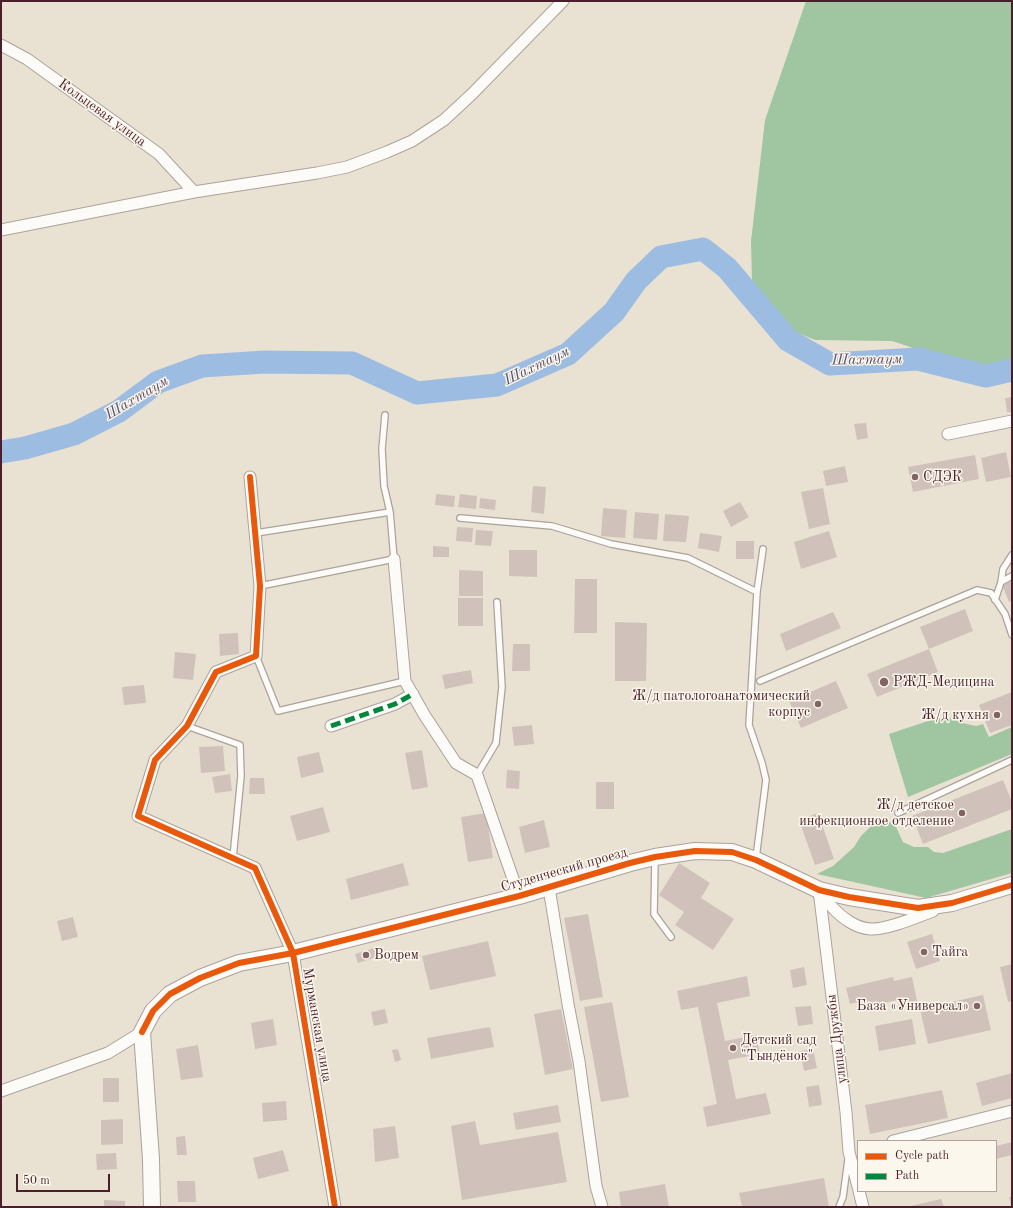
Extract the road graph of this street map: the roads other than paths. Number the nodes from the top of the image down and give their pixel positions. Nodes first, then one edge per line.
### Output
1 (563, 1) edge
2 (1, 45) edge
3 (194, 192) junction
4 (1, 230) edge
5 (385, 415) dead end
6 (1012, 421) edge
7 (948, 434) dead end
8 (250, 477) dead end
9 (390, 512) junction
10 (460, 518) dead end
11 (256, 533) junction
12 (763, 549) dead end
13 (1012, 555) edge
14 (394, 559) junction
15 (1012, 576) edge
16 (1001, 582) junction
17 (260, 586) junction
18 (758, 592) junction
19 (995, 600) junction
20 (497, 602) dead end
21 (1012, 635) edge
22 (256, 656) junction
23 (760, 680) dead end
24 (405, 681) junction
25 (413, 694) junction
26 (187, 726) junction
27 (331, 726) dead end
28 (1012, 760) edge
29 (478, 775) junction
30 (898, 813) dead end
31 (655, 857) junction
32 (233, 859) junction
33 (756, 860) junction
34 (1012, 885) edge
35 (549, 888) junction
36 (820, 890) junction
37 (519, 896) junction
38 (952, 904) junction
39 (671, 936) dead end
40 (293, 953) junction
41 (142, 1032) junction
42 (6, 1089) edge
43 (1012, 1111) edge
44 (898, 1140) edge
45 (854, 1151) edge
46 (857, 1178) edge
47 (859, 1192) edge
48 (152, 1207) edge
49 (335, 1207) edge
50 (602, 1207) edge
51 (839, 1207) edge
52 (863, 1207) edge

1 - 3 street
2 - 3 street, Кольцевая улица
3 - 4 street
5 - 9 lane
6 - 7 street
8 - 11 street
9 - 11 lane
9 - 14 lane
10 - 18 lane
11 - 17 street
12 - 18 lane
13 - 16 lane
14 - 17 lane
14 - 24 street
15 - 16 lane
16 - 19 lane
17 - 22 street
18 - 33 lane
19 - 21 lane
19 - 23 lane
20 - 29 lane
22 - 24 lane
22 - 26 street, Мурманская улица
24 - 25 street
25 - 27 street
25 - 29 street
26 - 32 lane
26 - 32 street, Мурманская улица
28 - 30 lane
29 - 37 street, Студенческий проезд
31 - 33 street, Студенческий проезд
31 - 35 street, Студенческий проезд
31 - 39 lane
32 - 40 street, Мурманская улица
33 - 36 street, Студенческий проезд
34 - 38 street, Студенческий проезд
35 - 37 street, Студенческий проезд
35 - 50 street
36 - 38 street, Студенческий проезд
36 - 38 street
36 - 45 street, улица Дружбы
37 - 40 street, Студенческий проезд
40 - 41 street, Студенческий проезд
40 - 49 street, Мурманская улица
41 - 42 street
41 - 48 street
43 - 44 street
45 - 46 street, улица Дружбы
45 - 51 lane
47 - 52 street

